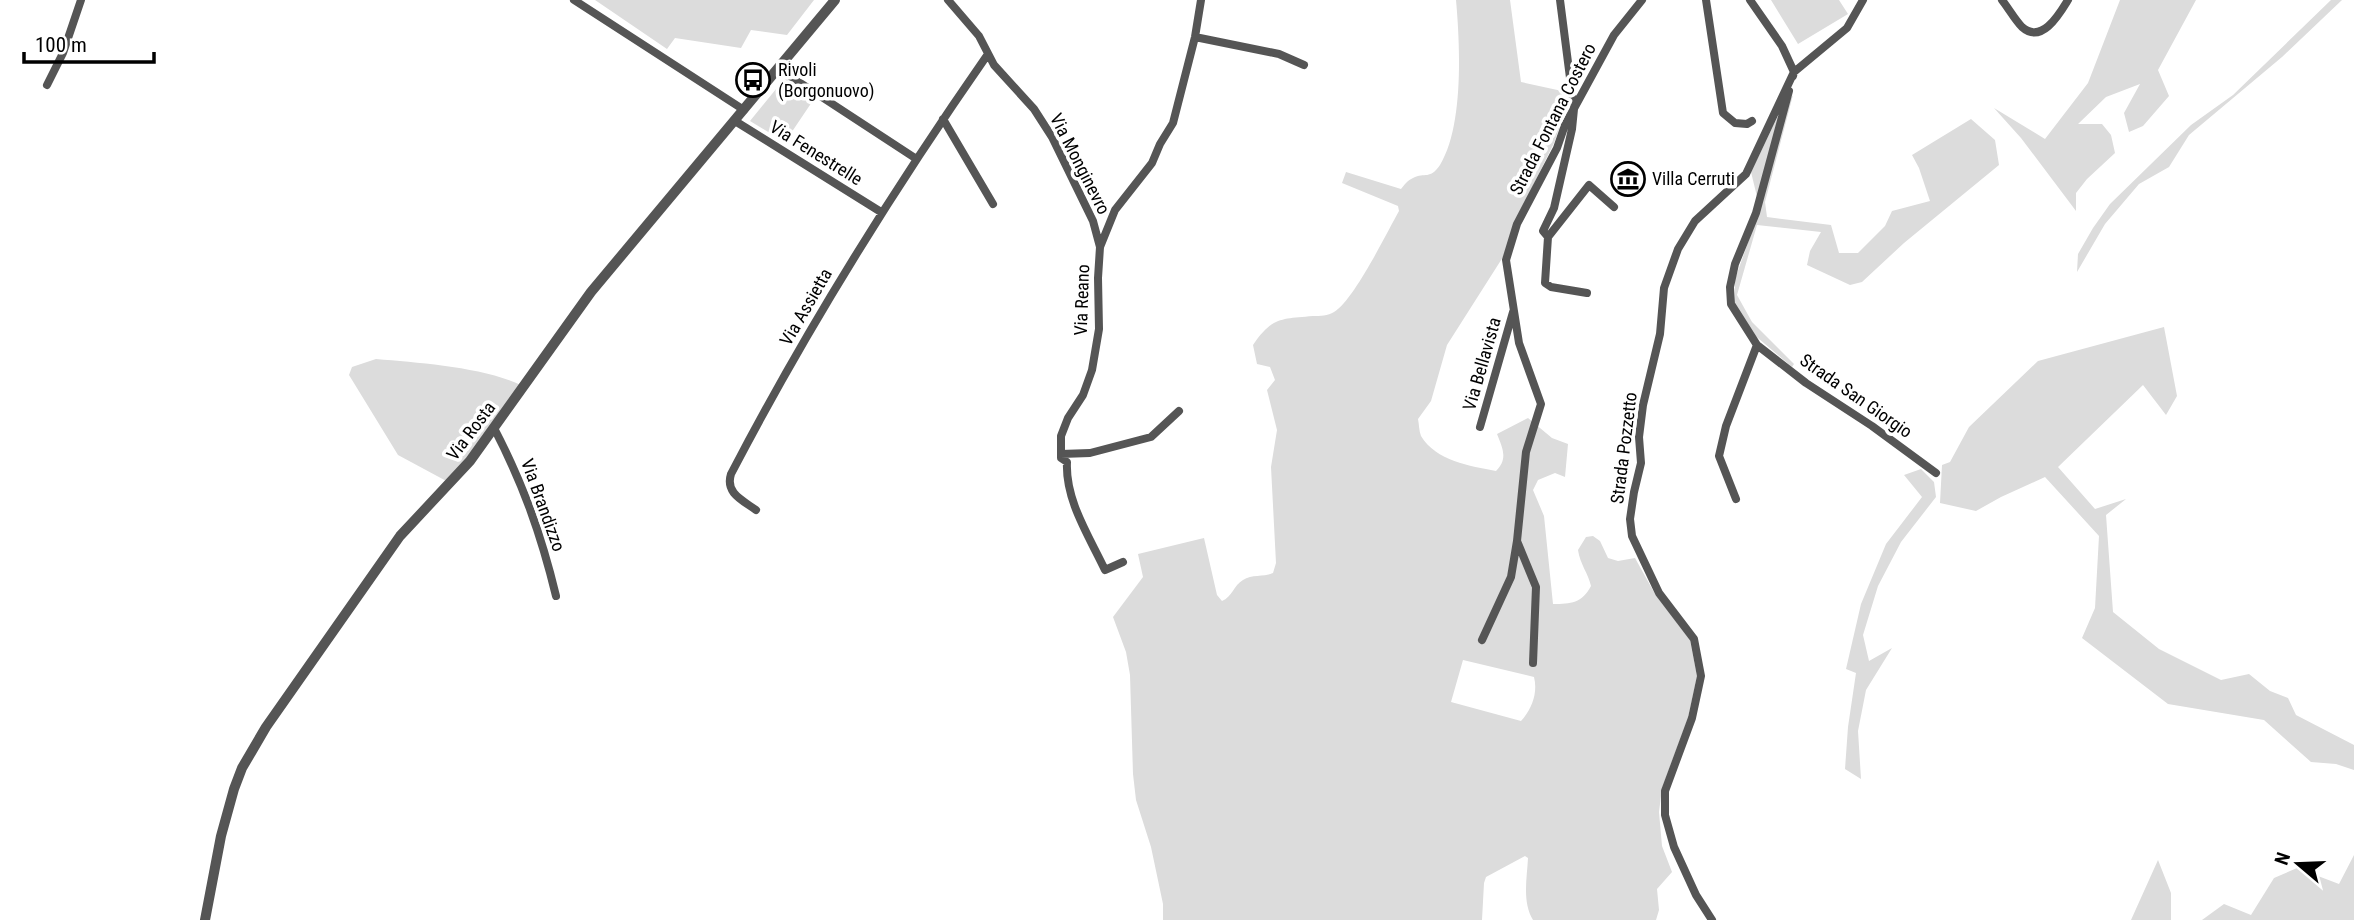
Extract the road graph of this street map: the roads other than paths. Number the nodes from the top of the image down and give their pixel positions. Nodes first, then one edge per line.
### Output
1 (81, 0) edge
2 (574, 0) edge
3 (835, 0) edge
4 (948, 0) edge
5 (1201, 0) edge
6 (1560, 0) edge
7 (1642, 0) edge
8 (1706, 0) edge
9 (1750, 0) edge
10 (2003, 0) edge
11 (2068, 0) edge
12 (1861, 1) edge
13 (1195, 37) junction
14 (988, 54) junction
15 (1304, 65) dead end
16 (779, 69) junction
17 (1794, 72) junction
18 (47, 85) dead end
19 (1574, 109) junction
20 (744, 110) junction
21 (943, 119) junction
22 (735, 121) junction
23 (1752, 121) dead end
24 (915, 158) junction
25 (993, 204) dead end
26 (1614, 207) dead end
27 (881, 212) junction
28 (1548, 237) junction
29 (1100, 247) junction
30 (1506, 260) joint
31 (1587, 293) dead end
32 (1513, 309) junction
33 (1757, 345) junction
34 (1179, 411) dead end
35 (1480, 427) dead end
36 (494, 428) junction
37 (1061, 454) junction
38 (1936, 473) dead end
39 (1736, 499) dead end
40 (755, 510) dead end
41 (1517, 541) junction
42 (1123, 562) dead end
43 (555, 596) dead end
44 (1482, 640) dead end
45 (1533, 663) dead end
46 (205, 920) edge
47 (1712, 920) edge

1 - 18 street
2 - 20 street
3 - 16 street, Via Rosta
4 - 14 street, Via Monginevro
5 - 13 street, Via Reano
6 - 19 street
7 - 19 street, Strada Fontana Costero
8 - 23 street
9 - 17 street
10 - 11 street
12 - 17 street
13 - 15 street
13 - 29 street, Via Reano
14 - 21 street, Via Assietta
14 - 29 street, Via Monginevro
16 - 20 street, Via Rosta
16 - 24 street
17 - 33 street, Strada San Giorgio
17 - 47 street, Strada Pozzetto
19 - 28 street
19 - 30 street, Strada Fontana Costero
20 - 22 street, Via Rosta
21 - 24 street, Via Assietta
21 - 25 street
22 - 27 street, Via Fenestrelle
22 - 36 street, Via Rosta
24 - 27 street, Via Assietta
26 - 28 street
27 - 40 street, Via Assietta
28 - 31 street
29 - 37 street, Via Reano
30 - 32 street, Via Bellavista
32 - 35 street, Via Bellavista
32 - 41 street, Via Bellavista
33 - 38 street, Strada San Giorgio
33 - 39 street
34 - 37 street
36 - 43 street, Via Brandizzo
36 - 46 street, Via Rosta
37 - 42 street, Via Reano
41 - 44 street, Via Bellavista
41 - 45 street, Via Bellavista

